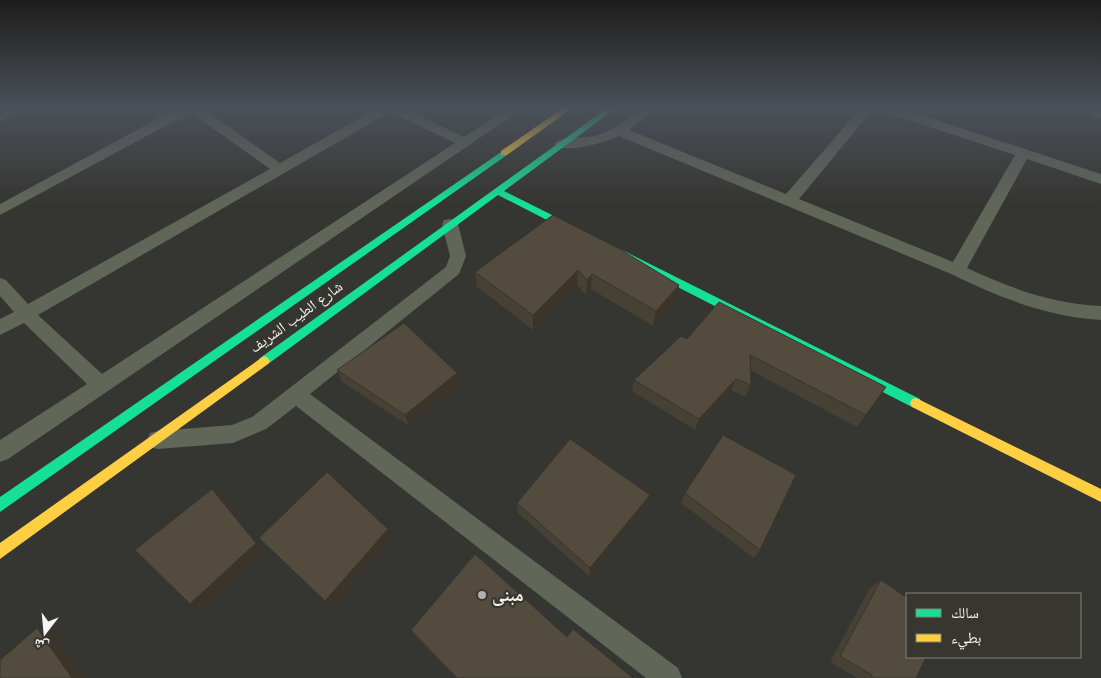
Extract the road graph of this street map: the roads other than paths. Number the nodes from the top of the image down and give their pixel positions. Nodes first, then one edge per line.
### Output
1 (126, 141) edge
2 (239, 141) edge
3 (326, 141) edge
4 (460, 141) edge
5 (469, 141) edge
6 (522, 141) edge
7 (566, 141) edge
8 (588, 141) edge
9 (642, 141) edge
10 (840, 141) edge
11 (985, 141) edge
12 (465, 143) junction
13 (561, 144) junction
14 (1023, 153) junction
15 (280, 169) junction
16 (1101, 179) edge
17 (499, 192) junction
18 (789, 200) junction
19 (0, 210) edge
20 (450, 224) junction
21 (957, 270) junction
22 (0, 284) edge
23 (26, 313) junction
24 (1101, 314) edge
25 (0, 328) edge
26 (101, 386) junction
27 (295, 394) junction
28 (152, 440) junction
29 (0, 452) edge
30 (1101, 496) edge
31 (0, 504) edge
32 (0, 552) edge
33 (668, 678) edge

1 - 19 street
2 - 15 street
3 - 15 street
4 - 12 street
5 - 12 street
6 - 31 main road, شارع الطيب الشريف
7 - 13 main road, شارع الطيب الشريف
8 - 13 street
9 - 18 street
10 - 18 street
11 - 14 street
12 - 26 street
13 - 17 main road, شارع الطيب الشريف
14 - 16 street
14 - 21 street
15 - 23 street
17 - 20 main road, شارع الطيب الشريف
17 - 30 main road
18 - 21 street
20 - 27 street
20 - 28 main road, شارع الطيب الشريف
21 - 24 street
22 - 23 street
23 - 25 street
23 - 26 street
26 - 29 street
27 - 28 street
27 - 33 street
28 - 32 main road, شارع الطيب الشريف

